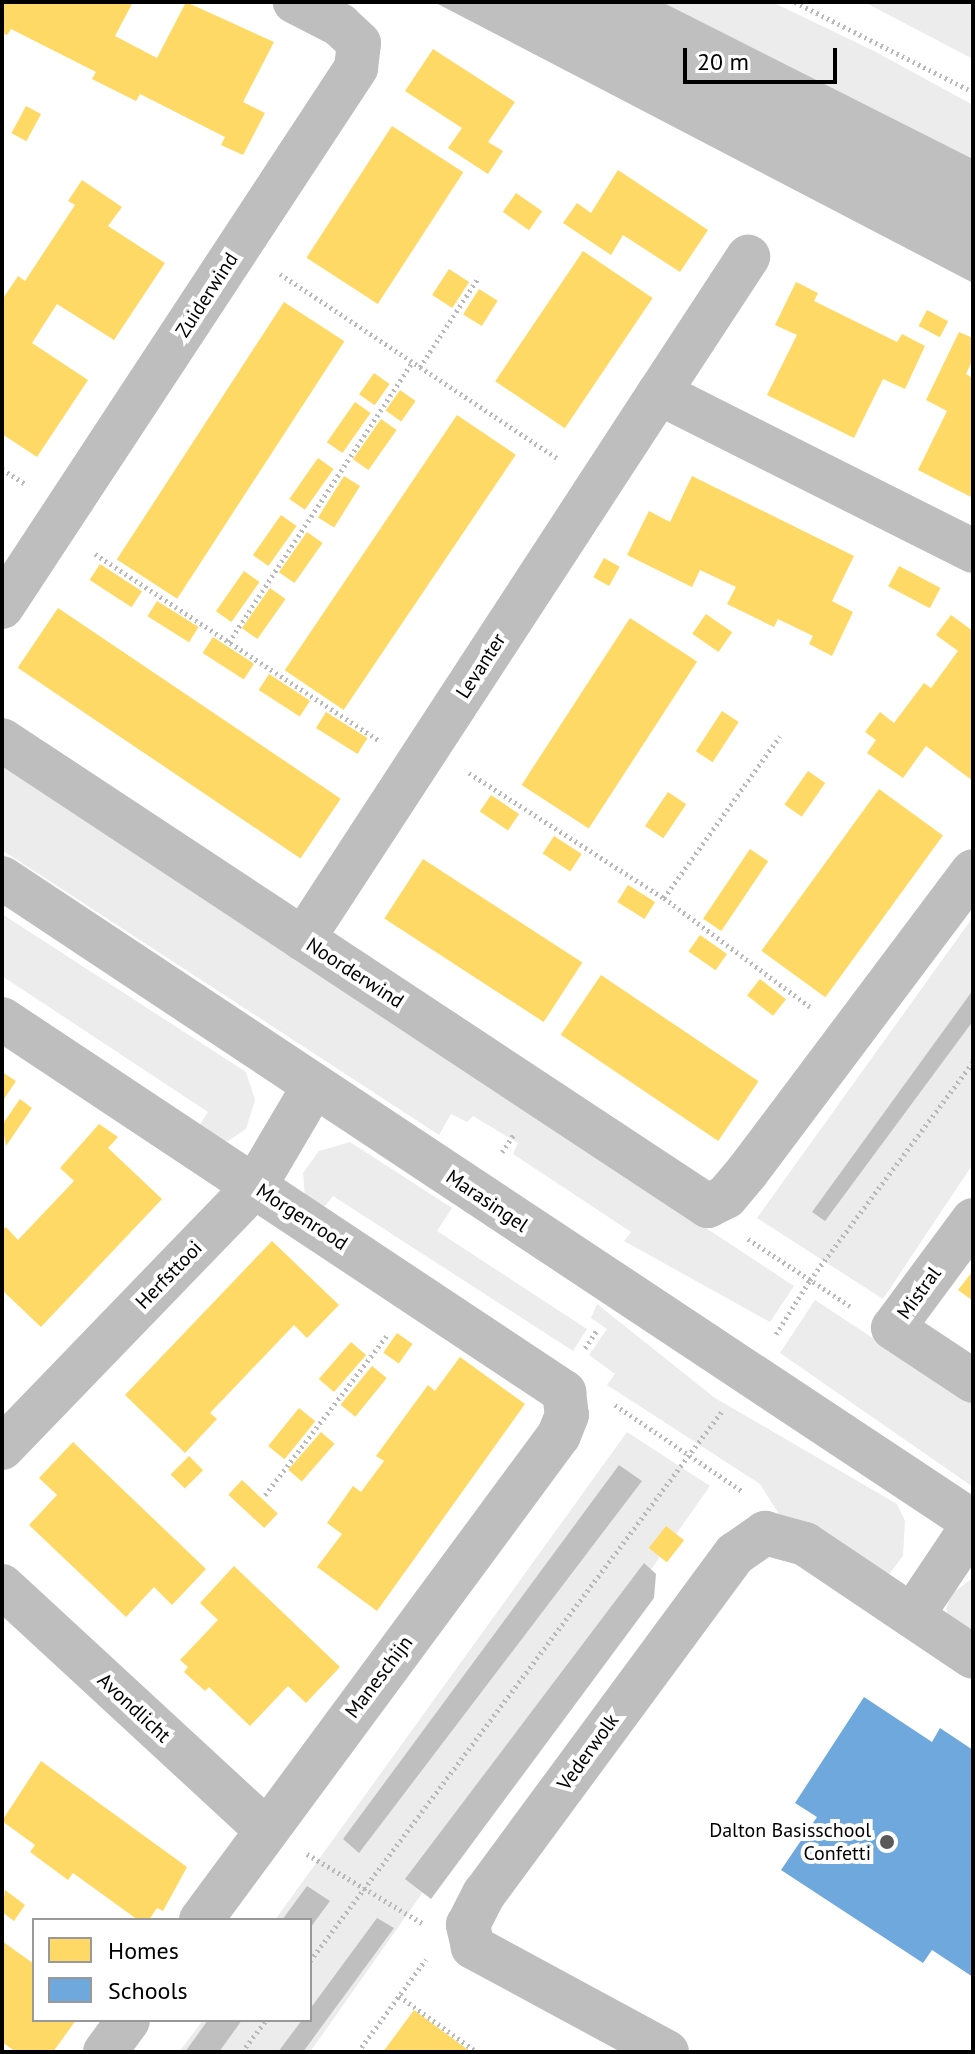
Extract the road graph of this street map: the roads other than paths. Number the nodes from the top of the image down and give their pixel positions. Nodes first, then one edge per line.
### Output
1 (295, 2) edge
2 (748, 257) dead end
3 (659, 393) junction
4 (973, 551) edge
5 (2, 607) edge
6 (2, 740) edge
7 (973, 871) edge
8 (2, 878) edge
9 (303, 939) junction
10 (2, 1019) edge
11 (314, 1086) junction
12 (255, 1186) junction
13 (973, 1220) edge
14 (973, 1381) edge
15 (562, 1420) joint
16 (2, 1448) edge
17 (973, 1523) edge
18 (2, 1586) edge
19 (912, 1616) junction
20 (973, 1657) edge
21 (265, 1829) junction
22 (202, 1918) edge
23 (127, 2022) edge
24 (105, 2052) edge
25 (667, 2052) edge

1 - 5 street, Zuiderwind
2 - 3 street, Levanter
3 - 4 street
3 - 9 street, Levanter
6 - 9 street, Noorderwind
7 - 9 street, Noorderwind
8 - 11 street, Marasingel
10 - 12 street, Morgenrood
11 - 12 street, Herfsttooi
11 - 17 street, Marasingel
12 - 15 street, Morgenrood
12 - 16 street, Herfsttooi
13 - 14 street, Mistral
15 - 21 street, Maneschijn
17 - 19 street
18 - 21 street, Avondlicht
19 - 20 street
19 - 25 street, Vederwolk
21 - 22 street, Maneschijn
23 - 24 street

